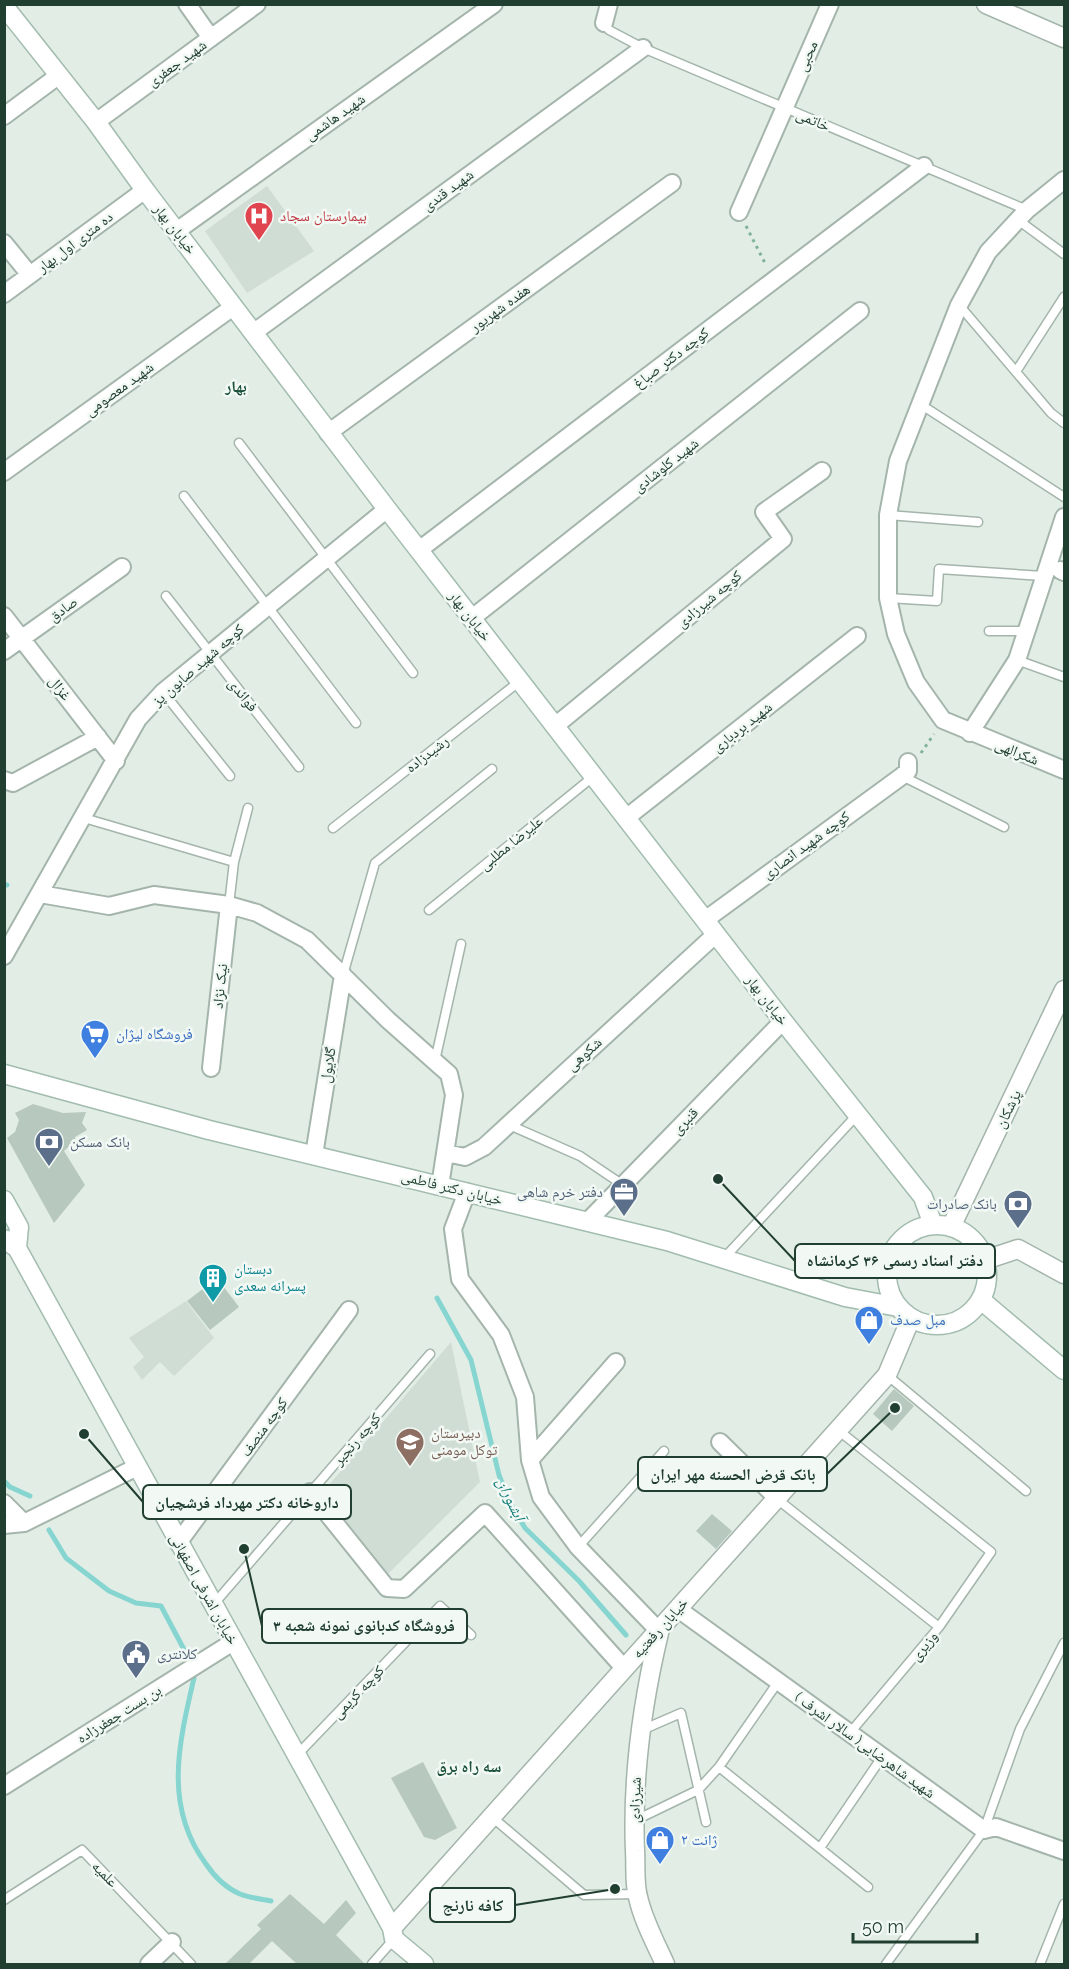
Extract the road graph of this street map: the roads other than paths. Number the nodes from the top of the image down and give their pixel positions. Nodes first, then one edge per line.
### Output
1 (187, 4) edge
2 (257, 4) edge
3 (494, 4) edge
4 (609, 4) edge
5 (830, 4) edge
6 (986, 4) edge
7 (4, 6) edge
8 (604, 23) joint
9 (211, 38) junction
10 (1065, 38) edge
11 (644, 48) junction
12 (58, 76) junction
13 (784, 108) junction
14 (4, 116) edge
15 (96, 122) junction
16 (924, 166) junction
17 (1065, 180) edge
18 (672, 183) dead end
19 (145, 190) junction
20 (740, 212) road end
21 (1023, 215) junction
22 (178, 230) junction
23 (4, 243) edge
24 (1065, 254) edge
25 (30, 275) junction
26 (4, 294) edge
27 (1065, 297) edge
28 (959, 305) junction
29 (233, 307) junction
30 (860, 311) dead end
31 (253, 333) junction
32 (1017, 370) junction
33 (920, 404) junction
34 (1065, 423) edge
35 (328, 433) junction
36 (239, 444) dead end
37 (822, 471) dead end
38 (4, 472) edge
39 (184, 496) dead end
40 (1065, 497) edge
41 (387, 509) junction
42 (888, 515) junction
43 (1065, 517) edge
44 (978, 522) dead end
45 (419, 550) junction
46 (327, 558) junction
47 (122, 567) dead end
48 (1044, 576) junction
49 (166, 596) dead end
50 (888, 598) junction
51 (268, 605) junction
52 (4, 616) edge
53 (472, 618) junction
54 (989, 631) dead end
55 (1027, 631) junction
56 (857, 636) dead end
57 (22, 638) junction
58 (4, 651) edge
59 (210, 653) junction
60 (1017, 660) junction
61 (413, 674) dead end
62 (1065, 677) edge
63 (520, 681) junction
64 (163, 692) junction
65 (356, 723) dead end
66 (555, 726) junction
67 (970, 733) junction
68 (98, 737) junction
69 (116, 761) junction
70 (299, 767) dead end
71 (492, 769) dead end
72 (906, 769) joint
73 (1065, 770) edge
74 (230, 776) dead end
75 (594, 776) junction
76 (4, 780) edge
77 (248, 808) dead end
78 (84, 818) junction
79 (626, 818) junction
80 (1004, 827) dead end
81 (333, 828) dead end
82 (234, 862) junction
83 (40, 894) junction
84 (229, 905) junction
85 (429, 910) dead end
86 (705, 920) junction
87 (716, 934) junction
88 (461, 944) dead end
89 (4, 956) edge
90 (343, 975) junction
91 (1065, 990) edge
92 (783, 1021) junction
93 (435, 1061) junction
94 (211, 1068) dead end
95 (4, 1074) edge
96 (857, 1115) junction
97 (507, 1124) junction
98 (446, 1153) junction
99 (314, 1155) junction
100 (440, 1185) junction
101 (623, 1185) junction
102 (467, 1192) junction
103 (4, 1200) edge
104 (588, 1221) junction
105 (942, 1226) junction
106 (11, 1244) edge
107 (725, 1257) junction
108 (985, 1260) junction
109 (1065, 1274) edge
110 (981, 1300) junction
111 (350, 1310) dead end
112 (905, 1312) junction
113 (430, 1354) dead end
114 (616, 1362) dead end
115 (1065, 1370) edge
116 (887, 1375) junction
117 (838, 1430) junction
118 (720, 1442) dead end
119 (664, 1451) dead end
120 (530, 1460) junction
121 (137, 1467) junction
122 (1026, 1491) dead end
123 (310, 1492) junction
124 (777, 1498) junction
125 (4, 1503) edge
126 (24, 1523) junction
127 (4, 1525) edge
128 (178, 1543) junction
129 (578, 1547) junction
130 (213, 1605) junction
131 (678, 1609) junction
132 (939, 1627) junction
133 (659, 1631) junction
134 (471, 1635) dead end
135 (233, 1642) junction
136 (1065, 1643) edge
137 (624, 1668) junction
138 (778, 1682) junction
139 (642, 1731) junction
140 (849, 1734) junction
141 (296, 1755) junction
142 (882, 1757) junction
143 (719, 1767) junction
144 (4, 1786) edge
145 (698, 1790) junction
146 (492, 1816) junction
147 (634, 1821) junction
148 (706, 1822) dead end
149 (984, 1830) junction
150 (820, 1848) junction
151 (1065, 1851) edge
152 (868, 1887) dead end
153 (637, 1894) junction
154 (4, 1900) edge
155 (1065, 1904) edge
156 (393, 1934) junction
157 (172, 1942) junction
158 (149, 1965) edge
159 (191, 1965) edge
160 (372, 1965) edge
161 (424, 1965) edge
162 (436, 1965) edge
163 (665, 1965) edge
164 (886, 1965) edge
165 (1040, 1965) edge

1 - 9 street
2 - 9 street, شهید جعفری
3 - 22 street, شهید هاشمی
4 - 8 street
5 - 13 street, محبی
6 - 10 main road
7 - 12 main road, خیابان بهار
8 - 11 lane, خاتمی
9 - 15 street, شهید جعفری
11 - 13 lane, خاتمی
11 - 31 street, شهید قندی
12 - 14 street
12 - 15 main road, خیابان بهار
13 - 16 lane, خاتمی
13 - 20 street, محبی
15 - 19 main road, خیابان بهار
16 - 21 lane, خاتمی
16 - 45 street, کوچه دکتر صباغ
17 - 21 street
18 - 35 street, هفده شهریور
19 - 22 main road, خیابان بهار
19 - 25 street, ده متری اول بهار
21 - 24 lane, خاتمی
21 - 28 street
22 - 29 main road, خیابان بهار
23 - 25 street
25 - 26 street, ده متری اول بهار
27 - 32 lane
28 - 32 lane
28 - 33 street
29 - 31 main road, خیابان بهار
29 - 38 street, شهید معصومی
30 - 53 street, شهید کلوشادی
31 - 35 main road, خیابان بهار
32 - 34 lane
33 - 40 lane
33 - 42 street
35 - 41 main road, خیابان بهار
36 - 46 lane
37 - 66 street, کوچه شیرزادی
39 - 51 lane
41 - 45 main road, خیابان بهار
41 - 46 street, کوچه شهید صابون پز
42 - 44 lane
42 - 50 street
43 - 48 street
45 - 53 main road, خیابان بهار
46 - 51 street, کوچه شهید صابون پز
46 - 61 lane
47 - 57 street, صادق
48 - 50 lane
48 - 55 street
49 - 59 lane, فوائدی
50 - 67 street, شکرالهی
51 - 59 street, کوچه شهید صابون پز
51 - 65 lane
52 - 57 street, غزال
53 - 63 main road, خیابان بهار
54 - 55 lane
55 - 60 street
56 - 79 street, شهید بردباری
57 - 58 street, صادق
57 - 68 street, غزال
59 - 64 street, کوچه شهید صابون پز
59 - 70 lane, فوائدی
60 - 62 lane
60 - 67 street
63 - 66 main road, خیابان بهار
63 - 81 lane, رشیدزاده
64 - 69 street, کوچه شهید صابون پز
64 - 74 lane
66 - 75 main road, خیابان بهار
67 - 73 street, شکرالهی
68 - 69 street, غزال
68 - 76 street
69 - 78 street, کوچه شهید صابون پز
71 - 90 lane
72 - 80 lane
72 - 86 street, کوچه شهید انصاری
75 - 79 main road, خیابان بهار
75 - 85 lane, علیرضا مطلبی
77 - 82 lane
78 - 82 lane
78 - 83 street, کوچه شهید صابون پز
79 - 86 main road, خیابان بهار
82 - 84 lane
83 - 84 street
83 - 89 street, کوچه شهید صابون پز
84 - 90 street
84 - 94 street, نیک نژاد
86 - 87 main road, خیابان بهار
87 - 92 main road, خیابان بهار
87 - 97 street, شکوهی
88 - 93 lane
90 - 93 street
90 - 99 street, گلایول
91 - 105 main road, پزشکان
92 - 96 main road, خیابان بهار
92 - 101 street, قنبری
93 - 98 street
95 - 99 main road, خیابان دکتر فاطمی
96 - 105 main road, خیابان بهار
96 - 107 lane
97 - 98 street, شکوهی
97 - 101 lane
98 - 100 street
99 - 100 main road, خیابان دکتر فاطمی
100 - 102 main road, خیابان دکتر فاطمی
101 - 104 street, قنبری
102 - 104 main road, خیابان دکتر فاطمی
102 - 120 street
103 - 106 main road, خیابان اشرفی اصفهانی
104 - 107 main road, خیابان دکتر فاطمی
105 - 108 main road
105 - 112 main road
106 - 121 main road, خیابان اشرفی اصفهانی
107 - 112 main road, خیابان دکتر فاطمی
108 - 109 main road
108 - 110 main road
110 - 112 main road
110 - 115 main road
111 - 128 street, کوچه منصف
112 - 116 main road, خیابان رفعتیه
113 - 123 lane, کوچه رنجبر
114 - 120 street
116 - 117 main road, خیابان رفعتیه
116 - 122 lane
117 - 124 main road, خیابان رفعتیه
117 - 132 lane, وزیری
118 - 124 street
119 - 129 lane
120 - 129 street
121 - 126 street
121 - 128 main road, خیابان اشرفی اصفهانی
123 - 130 lane, کوچه رنجبر
123 - 137 street
124 - 131 main road, خیابان رفعتیه
124 - 132 lane
125 - 126 street
126 - 127 street
128 - 130 main road, خیابان اشرفی اصفهانی
129 - 133 street
130 - 135 main road, خیابان اشرفی اصفهانی
131 - 133 main road, خیابان رفعتیه
131 - 138 street, شهید شاهرضایی( سالار اشرف )
132 - 140 lane, وزیری
133 - 137 main road, خیابان رفعتیه
133 - 139 main road, شیرزادی
134 - 141 lane, کوچه کریمی
135 - 141 main road, خیابان اشرفی اصفهانی
135 - 144 street, بن بست جعفرزاده
136 - 149 lane
137 - 146 main road, خیابان رفعتیه
138 - 140 street, شهید شاهرضایی( سالار اشرف )
138 - 143 lane
139 - 145 lane
139 - 147 main road, شیرزادی
140 - 142 street, شهید شاهرضایی( سالار اشرف )
141 - 156 main road, خیابان اشرفی اصفهانی
142 - 149 street, شهید شاهرضایی( سالار اشرف )
142 - 150 lane
143 - 145 lane
143 - 150 lane
145 - 147 lane
145 - 148 lane
146 - 153 lane
146 - 156 main road, خیابان رفعتیه
147 - 153 main road, شیرزادی
149 - 151 street
149 - 164 lane
150 - 152 lane
153 - 163 main road, شیرزادی
154 - 157 lane, علمیه
155 - 165 lane
156 - 160 lane
156 - 161 main road, خیابان اشرفی اصفهانی
156 - 162 main road, خیابان اشرفی اصفهانی
157 - 158 street
157 - 159 lane, علمیه

